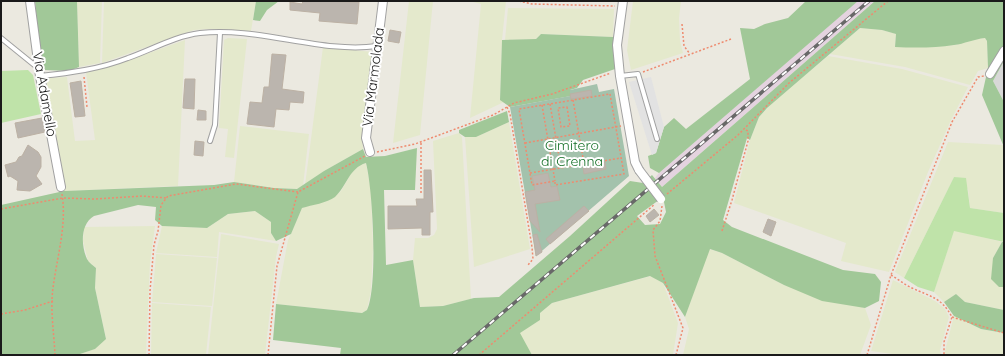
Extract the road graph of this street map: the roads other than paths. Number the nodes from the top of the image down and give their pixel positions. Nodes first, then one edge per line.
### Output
1 (30, 1) edge
2 (383, 1) edge
3 (623, 4) edge
4 (220, 33) junction
5 (1, 38) edge
6 (377, 46) junction
7 (1004, 52) edge
8 (39, 72) junction
9 (619, 74) junction
10 (990, 74) road end
11 (657, 139) dead end
12 (210, 141) dead end
13 (370, 152) road end
14 (61, 187) road end
15 (661, 199) road end

1 - 8 street, Via Adamello
2 - 6 street, Via Marmolada
3 - 9 street
4 - 6 lane
4 - 8 lane
4 - 12 lane
5 - 8 lane
6 - 13 street, Via Marmolada
7 - 10 street
8 - 14 street, Via Adamello
9 - 11 lane
9 - 15 street, bridge

